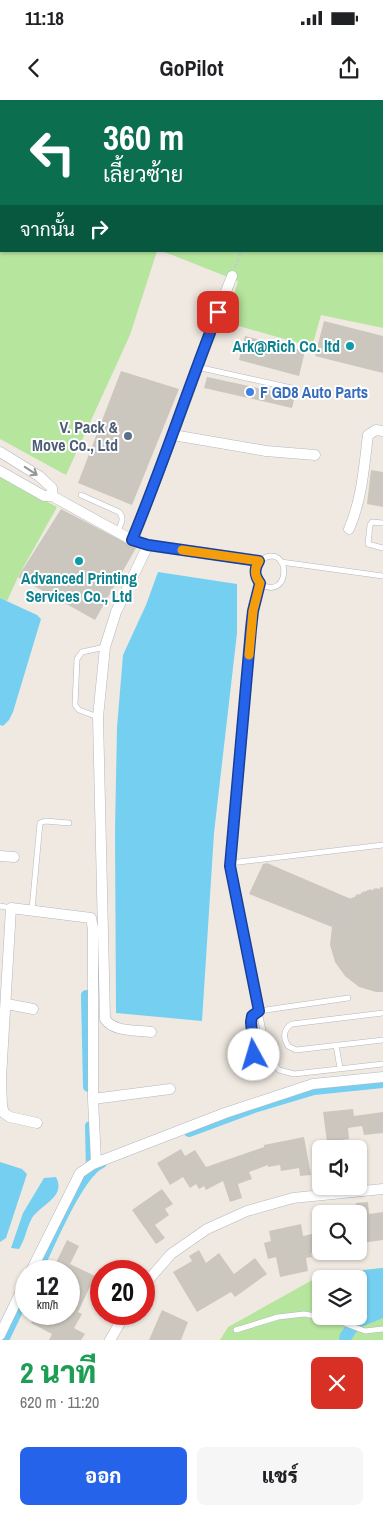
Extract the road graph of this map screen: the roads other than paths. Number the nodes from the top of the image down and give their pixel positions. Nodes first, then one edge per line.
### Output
1 (232, 276) road end
2 (196, 367) junction
3 (296, 389) dead end
4 (383, 431) edge
5 (173, 435) junction
6 (0, 452) edge
7 (315, 455) dead end
8 (0, 471) edge
9 (81, 495) dead end
10 (52, 496) junction
11 (383, 523) edge
12 (349, 528) dead end
13 (118, 532) junction
14 (132, 540) junction
15 (148, 545) junction
16 (383, 548) edge
17 (259, 561) junction
18 (281, 562) junction
19 (383, 576) edge
20 (260, 583) junction
21 (105, 647) junction
22 (98, 717) junction
23 (68, 823) dead end
24 (383, 845) edge
25 (0, 856) edge
26 (14, 857) dead end
27 (230, 863) junction
28 (0, 906) edge
29 (11, 908) junction
30 (32, 909) junction
31 (348, 998) dead end
32 (6, 1004) junction
33 (33, 1008) dead end
34 (259, 1011) junction
35 (383, 1013) edge
36 (3, 1031) edge
37 (150, 1032) dead end
38 (383, 1040) edge
39 (336, 1045) junction
40 (254, 1055) dead end
41 (383, 1064) edge
42 (340, 1068) junction
43 (383, 1077) edge
44 (1, 1078) edge
45 (170, 1089) dead end
46 (93, 1099) junction
47 (37, 1123) dead end
48 (95, 1163) junction
49 (383, 1189) edge
50 (36, 1260) edge
51 (155, 1272) edge
52 (15, 1303) edge
53 (119, 1325) edge
54 (383, 1329) edge
55 (236, 1330) dead end
56 (0, 1334) edge
57 (110, 1340) edge

1 - 2 street
2 - 3 lane
2 - 5 street
4 - 12 street
5 - 7 street
5 - 14 street
6 -> 10 street
8 - 10 street
9 - 13 lane
10 - 13 street
11 - 16 lane
13 - 14 street
14 - 15 street
15 - 17 lane
15 - 21 street
17 - 18 lane
17 - 20 lane
18 - 19 lane
18 - 20 lane
20 - 27 lane
21 - 22 street
21 - 22 lane
22 - 37 street
23 - 30 lane
24 - 27 lane
25 - 26 street
27 - 34 lane
28 - 29 lane
29 - 30 street
29 - 32 street
30 - 46 street
31 - 34 lane
32 - 33 street
32 - 36 street
34 - 40 lane
34 - 42 lane
35 - 39 lane
36 - 44 street
38 - 39 lane
39 - 42 lane
41 - 42 lane
43 - 48 street
44 - 47 street
45 - 46 street
46 - 48 street
48 - 50 street
49 - 51 street
52 - 56 street
53 - 57 street
54 - 55 lane

